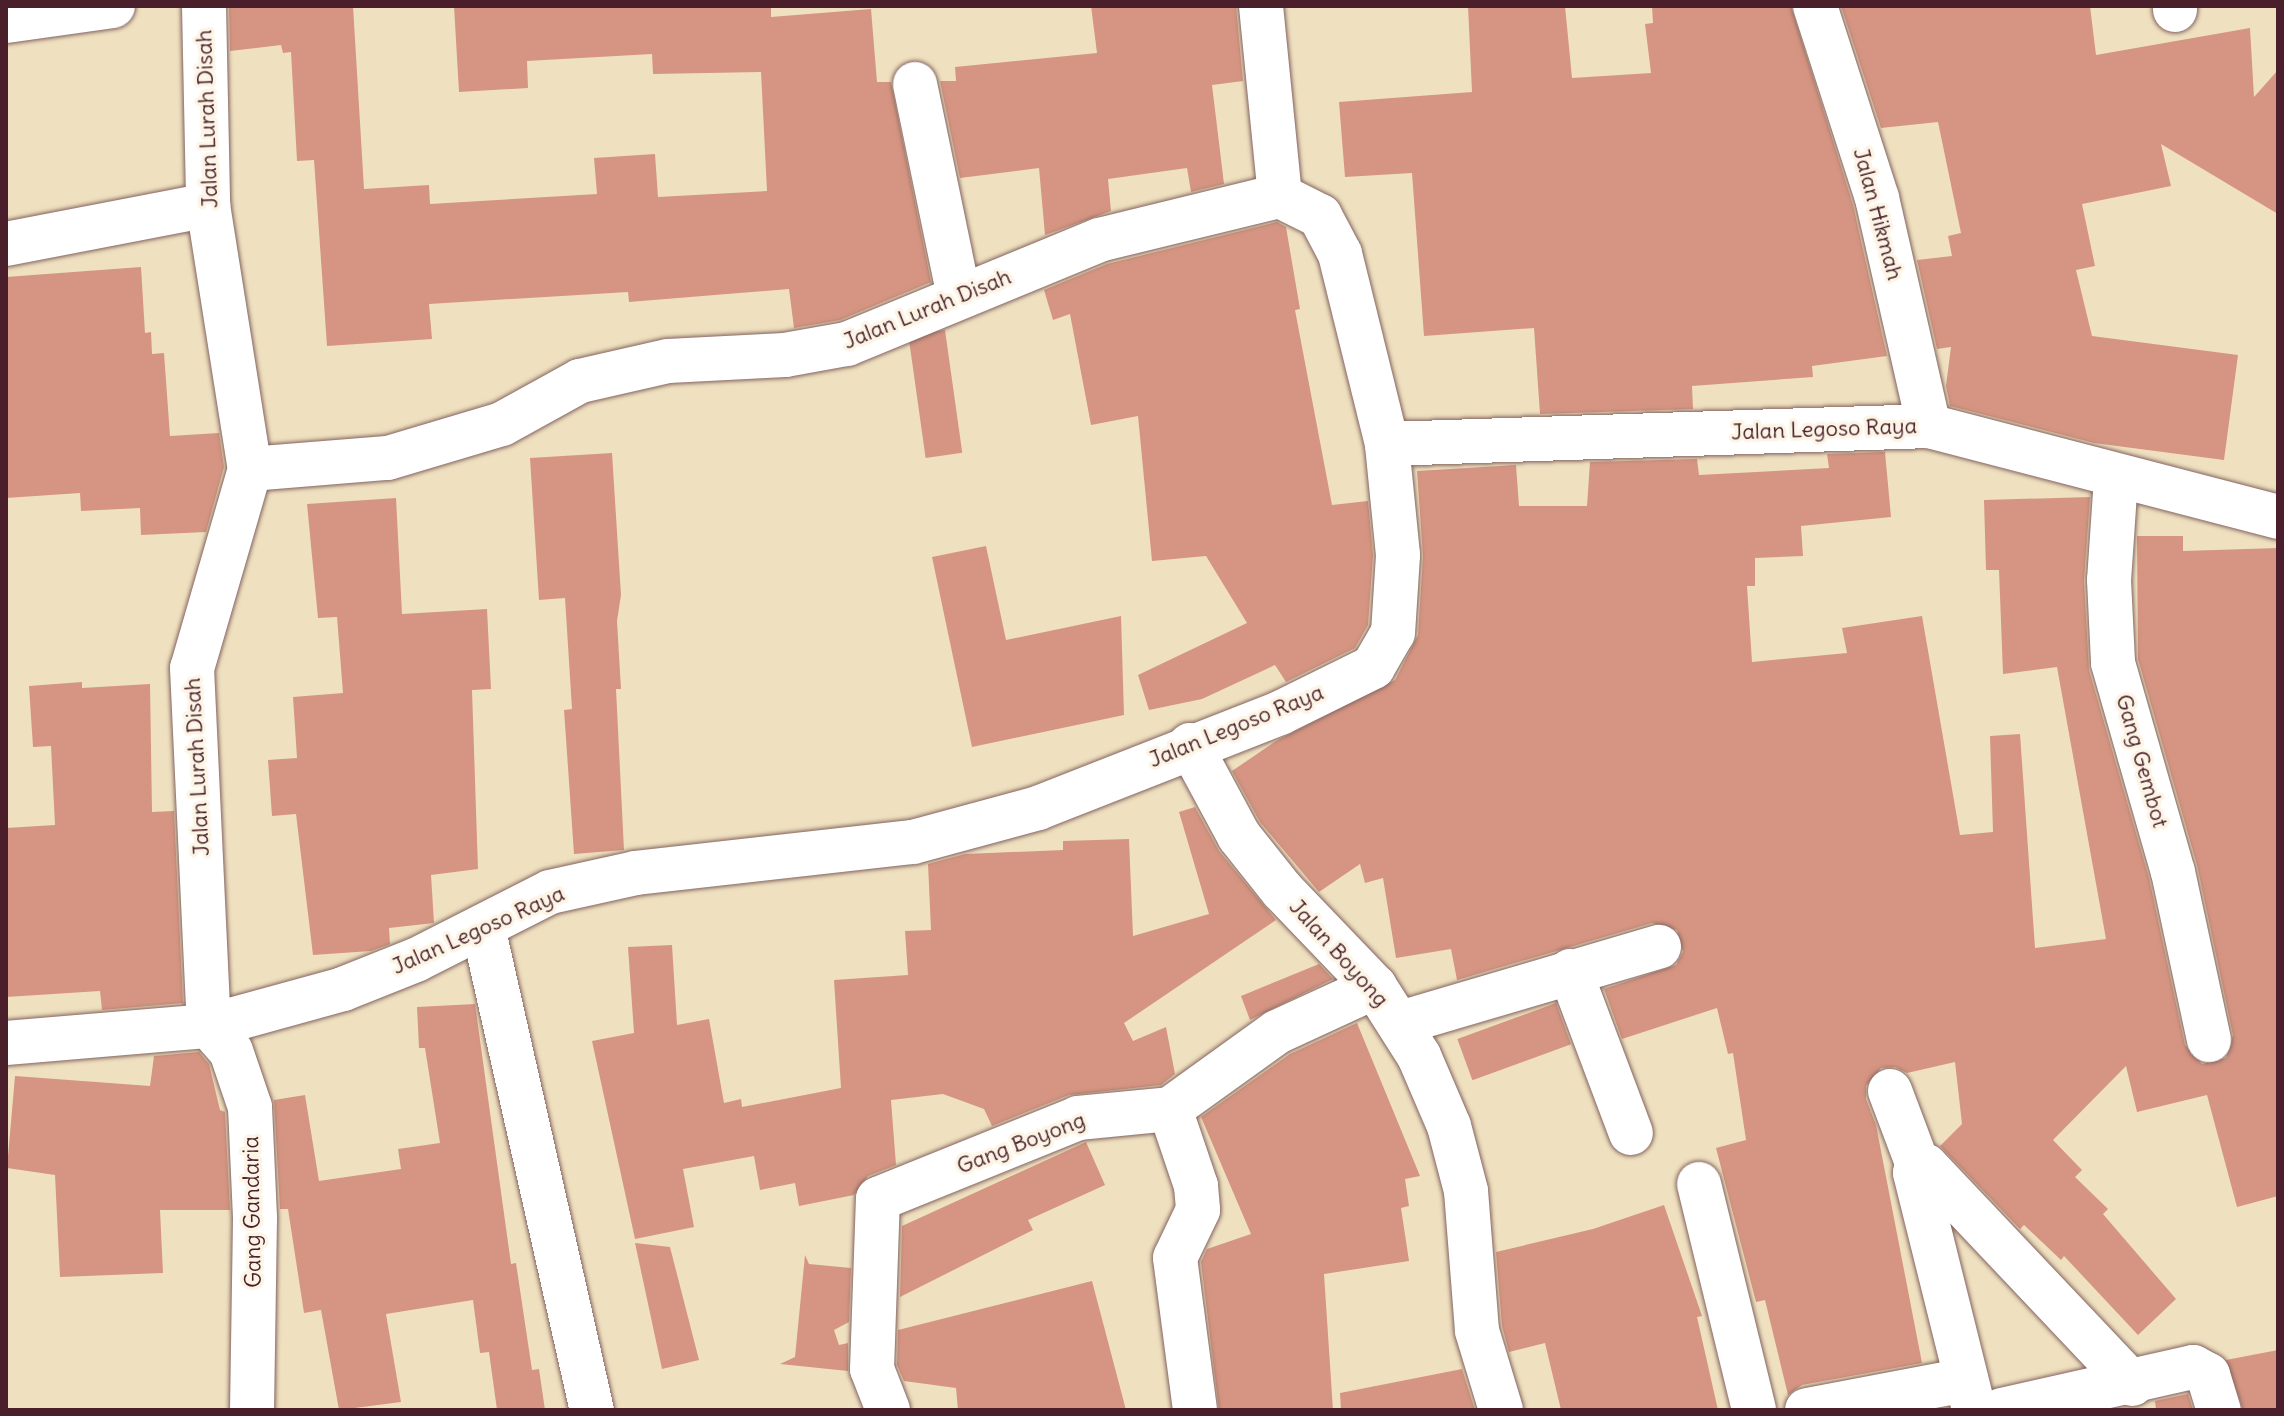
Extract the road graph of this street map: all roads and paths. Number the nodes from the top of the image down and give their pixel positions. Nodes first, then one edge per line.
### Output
1 (113, 6) edge
2 (204, 6) edge
3 (1261, 6) edge
4 (1815, 6) edge
5 (6, 21) edge
6 (915, 84) dead end
7 (1280, 196) junction
8 (208, 205) junction
9 (6, 244) edge
10 (959, 296) junction
11 (1929, 426) junction
12 (1387, 444) junction
13 (250, 469) junction
14 (2116, 478) junction
15 (2278, 517) edge
16 (1190, 745) junction
17 (483, 927) junction
18 (1659, 947) dead end
19 (1570, 971) junction
20 (1375, 987) junction
21 (1400, 1023) junction
22 (209, 1026) junction
23 (2209, 1040) dead end
24 (6, 1043) edge
25 (1890, 1091) dead end
26 (1170, 1109) junction
27 (1631, 1133) dead end
28 (1917, 1163) junction
29 (1699, 1184) dead end
30 (2132, 1384) junction
31 (1970, 1395) edge
32 (252, 1410) edge
33 (592, 1410) edge
34 (888, 1410) edge
35 (1195, 1410) edge
36 (1501, 1410) edge
37 (1754, 1410) edge
38 (1807, 1410) edge
39 (2002, 1410) edge
40 (2219, 1410) edge

1 - 5 street
2 - 8 street, Jalan Lurah Disah
3 - 7 street
4 - 11 street, Jalan Hikmah
6 - 10 street
7 - 10 street, Jalan Lurah Disah
7 - 12 street
8 - 9 street
8 - 13 street, Jalan Lurah Disah
10 - 13 street, Jalan Lurah Disah
11 - 12 street, Jalan Legoso Raya
11 - 14 street, Jalan Legoso Raya
12 - 16 street, Jalan Legoso Raya
13 - 22 street, Jalan Lurah Disah
14 - 15 street, Jalan Legoso Raya
14 - 23 street, Gang Gembot
16 - 17 street, Jalan Legoso Raya
16 - 20 street, Jalan Boyong
17 - 22 street, Jalan Legoso Raya
17 - 33 street
18 - 19 street
19 - 21 street
19 - 27 street
20 - 21 street, Jalan Boyong
20 - 26 street
21 - 36 street, Jalan Boyong
22 - 24 street, Jalan Legoso Raya
22 - 32 street, Gang Gandaria
25 - 28 street
26 - 34 street, Gang Boyong
26 - 35 street
28 - 30 street
28 - 31 street
29 - 37 street
30 - 39 street
30 - 40 street
31 - 38 street

